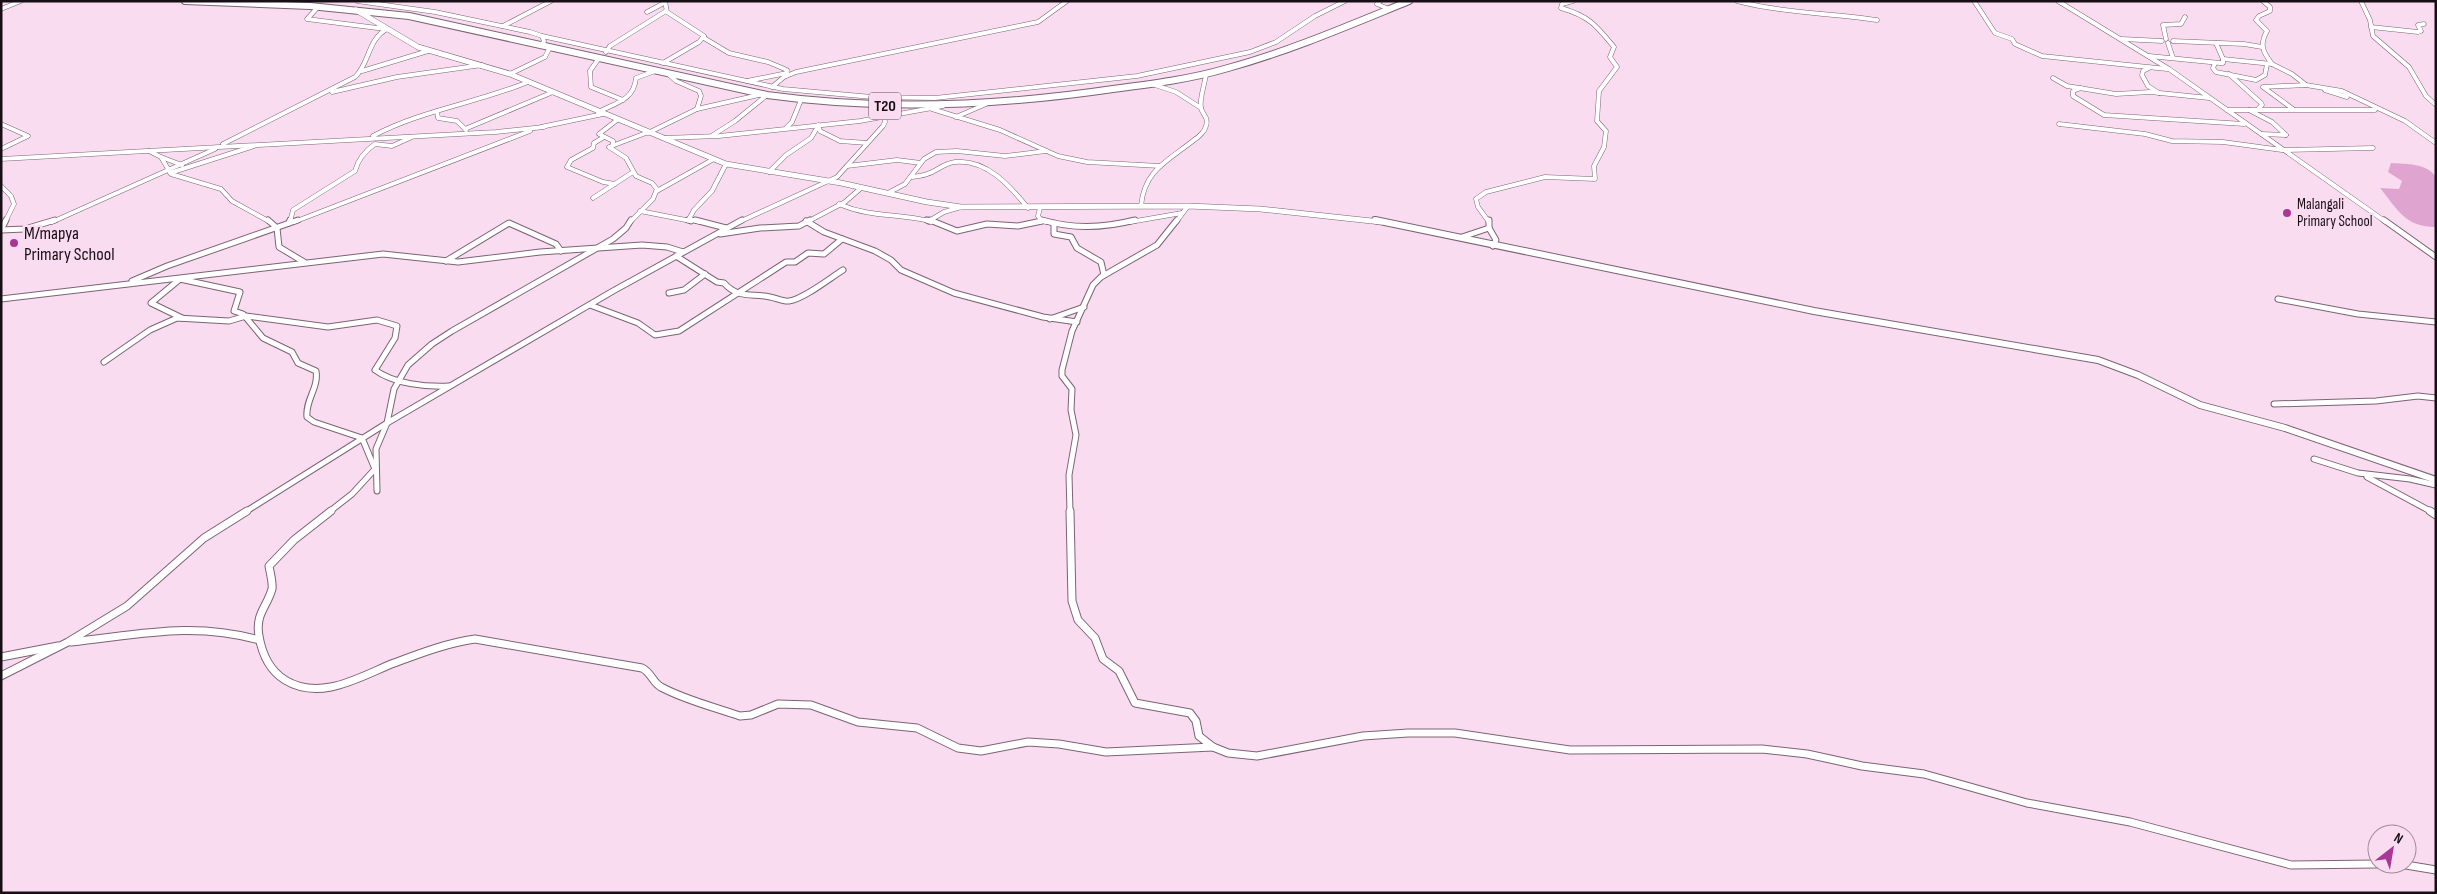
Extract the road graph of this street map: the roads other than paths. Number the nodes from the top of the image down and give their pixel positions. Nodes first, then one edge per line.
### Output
1 (21, 1) edge
2 (186, 1) edge
3 (357, 1) edge
4 (551, 1) edge
5 (1067, 1) edge
6 (1345, 1) edge
7 (1380, 1) edge
8 (1409, 1) edge
9 (1573, 1) edge
10 (1737, 1) edge
11 (1974, 1) edge
12 (2058, 1) edge
13 (2263, 1) edge
14 (2361, 1) edge
15 (663, 2) edge
16 (275, 3) edge
17 (319, 6) junction
18 (1, 9) edge
19 (1389, 9) junction
20 (355, 10) junction
21 (666, 11) junction
22 (646, 12) dead end
23 (2185, 17) dead end
24 (1877, 20) dead end
25 (2424, 24) dead end
26 (503, 26) junction
27 (2371, 27) junction
28 (387, 29) junction
29 (542, 36) junction
30 (704, 38) junction
31 (2122, 39) junction
32 (2167, 41) junction
33 (2216, 43) junction
34 (542, 45) junction
35 (550, 47) junction
36 (2262, 47) junction
37 (428, 51) junction
38 (606, 52) junction
39 (2148, 56) junction
40 (599, 58) junction
41 (2173, 58) junction
42 (2223, 59) junction
43 (664, 63) junction
44 (2215, 63) junction
45 (2270, 64) junction
46 (482, 65) junction
47 (678, 66) junction
48 (2150, 68) junction
49 (2169, 69) junction
50 (362, 71) junction
51 (655, 71) junction
52 (510, 74) junction
53 (667, 74) junction
54 (787, 74) junction
55 (1206, 74) junction
56 (2229, 74) junction
57 (674, 75) junction
58 (2053, 78) dead end
59 (528, 82) junction
60 (745, 82) junction
61 (1152, 84) junction
62 (2306, 85) junction
63 (772, 87) junction
64 (2081, 88) junction
65 (553, 92) junction
66 (2160, 93) junction
67 (765, 95) junction
68 (315, 97) junction
69 (2210, 98) junction
70 (622, 100) junction
71 (801, 100) junction
72 (986, 104) junction
73 (2436, 105) edge
74 (883, 106) junction
75 (943, 106) junction
76 (1201, 108) junction
77 (697, 109) junction
78 (932, 109) junction
79 (2293, 109) junction
80 (2227, 110) junction
81 (2248, 110) junction
82 (2258, 110) junction
83 (437, 111) junction
84 (2381, 111) junction
85 (601, 113) junction
86 (884, 117) junction
87 (956, 117) junction
88 (617, 120) junction
89 (1, 124) edge
90 (2058, 124) dead end
91 (2246, 124) junction
92 (817, 126) junction
93 (544, 127) junction
94 (786, 128) junction
95 (466, 131) junction
96 (647, 133) junction
97 (420, 134) junction
98 (2259, 134) junction
99 (240, 136) junction
100 (711, 136) junction
101 (604, 137) junction
102 (371, 138) junction
103 (659, 138) junction
104 (263, 143) junction
105 (867, 143) junction
106 (2436, 143) edge
107 (613, 144) junction
108 (218, 147) junction
109 (205, 148) junction
110 (2373, 148) dead end
111 (1, 149) edge
112 (146, 150) junction
113 (2282, 150) junction
114 (1046, 152) junction
115 (161, 156) junction
116 (1, 159) edge
117 (712, 160) junction
118 (181, 164) junction
119 (726, 164) junction
120 (920, 164) junction
121 (847, 166) junction
122 (1160, 166) junction
123 (192, 167) junction
124 (169, 172) junction
125 (633, 172) junction
126 (769, 172) junction
127 (912, 177) junction
128 (828, 180) junction
129 (615, 184) junction
130 (1, 186) edge
131 (861, 188) junction
132 (657, 190) junction
133 (888, 193) junction
134 (594, 198) dead end
135 (839, 204) junction
136 (1141, 206) junction
137 (1188, 206) junction
138 (961, 207) junction
139 (1028, 208) junction
140 (1040, 208) junction
141 (640, 211) junction
142 (1182, 213) junction
143 (693, 221) junction
144 (929, 221) junction
145 (1042, 221) junction
146 (806, 222) junction
147 (289, 223) junction
148 (1054, 223) junction
149 (277, 228) junction
150 (726, 228) junction
151 (1489, 228) junction
152 (1, 230) edge
153 (713, 236) junction
154 (1456, 238) junction
155 (842, 239) junction
156 (1493, 246) junction
157 (595, 248) junction
158 (561, 251) junction
159 (683, 252) junction
160 (676, 256) junction
161 (2436, 257) edge
162 (446, 261) junction
163 (304, 262) junction
164 (843, 270) dead end
165 (705, 274) junction
166 (1104, 275) junction
167 (180, 279) junction
168 (128, 283) junction
169 (670, 293) dead end
170 (740, 293) junction
171 (1, 299) edge
172 (2278, 299) dead end
173 (590, 304) junction
174 (1084, 308) junction
175 (246, 316) junction
176 (182, 318) junction
177 (1050, 319) junction
178 (1077, 322) junction
179 (2436, 322) edge
180 (104, 362) dead end
181 (398, 379) junction
182 (452, 386) junction
183 (2436, 398) edge
184 (2274, 404) dead end
185 (387, 423) junction
186 (362, 438) junction
187 (2314, 459) dead end
188 (374, 469) junction
189 (2358, 473) junction
190 (2436, 480) edge
191 (2436, 485) edge
192 (377, 491) dead end
193 (2436, 516) edge
194 (259, 640) junction
195 (66, 644) junction
196 (1, 657) edge
197 (1, 676) edge
198 (1213, 747) junction
199 (2367, 864) edge
200 (2417, 867) edge
201 (2436, 870) edge

1 - 18 street
2 - 16 main road, T20
3 - 26 street
4 - 26 street
5 - 54 street
6 - 63 street
7 - 19 street
8 - 19 main road, T20
9 - 151 street
10 - 24 street
11 - 48 street
12 - 31 street
13 - 36 street
14 - 27 street
15 - 21 street
15 - 22 street
16 - 17 main road, T20
17 - 20 main road, T20
17 - 28 street
19 - 55 main road, T20
20 - 28 street
20 - 34 main road, T20
21 - 30 street
21 - 38 street
23 - 32 street
25 - 27 street
26 - 29 street
27 - 73 street
28 - 37 street
28 - 50 street
29 - 34 street
29 - 38 street
30 - 43 street
30 - 54 street
31 - 32 street
31 - 39 street
32 - 33 street
32 - 41 street
33 - 36 street
33 - 42 street
34 - 35 main road, T20
35 - 40 main road, T20
35 - 52 street
36 - 45 street
37 - 46 street
37 - 50 street
38 - 43 street
39 - 41 street
39 - 49 street
40 - 51 main road, T20
40 - 70 street
41 - 44 street
42 - 44 street
42 - 45 street
43 - 47 street
44 - 56 street
45 - 56 street
45 - 62 street
46 - 52 street
46 - 68 street
47 - 57 street
47 - 60 street
48 - 49 street
48 - 66 street
49 - 69 street
50 - 68 street
51 - 53 main road, T20
51 - 70 street
52 - 59 street
53 - 57 main road, T20
53 - 77 street
54 - 60 street
54 - 63 street
55 - 61 main road, T20
55 - 76 street
56 - 82 street
57 - 67 main road, T20
58 - 64 street
59 - 65 street
59 - 83 street
60 - 63 street
61 - 72 main road, T20
61 - 76 street
62 - 79 street
62 - 84 street
64 - 66 street
64 - 91 street
65 - 85 street
65 - 95 street
66 - 69 street
67 - 71 main road, T20
67 - 77 street
67 - 100 street
68 - 99 street
69 - 80 street
70 - 85 street
71 - 74 main road, T20
71 - 94 street
72 - 75 main road, T20
72 - 87 street
74 - 75 main road, T20
74 - 86 street
75 - 78 street
76 - 122 street
77 - 96 street
78 - 86 street
78 - 87 street
79 - 82 street
79 - 84 street
80 - 81 street
80 - 91 street
81 - 82 street
81 - 98 street
83 - 95 street
83 - 102 street
84 - 106 street
85 - 88 street
85 - 93 street
86 - 92 street
86 - 105 street
87 - 114 street
88 - 96 street
88 - 101 street
89 - 111 street
90 - 113 street
91 - 98 street
92 - 94 street
92 - 105 street
92 - 126 street
93 - 95 street
93 - 147 street
94 - 100 street
95 - 97 street
96 - 103 street
96 - 107 street
97 - 102 street
97 - 147 street
98 - 113 street
99 - 108 street
99 - 109 street
100 - 103 street
101 - 107 street
101 - 129 street
102 - 104 street
103 - 117 street
104 - 108 street
104 - 123 street
105 - 121 street
107 - 125 street
108 - 109 street
108 - 118 street
109 - 112 street
110 - 113 street
112 - 115 street
112 - 116 street
113 - 161 street
114 - 120 street
114 - 122 street
115 - 118 street
115 - 124 street
117 - 119 street
117 - 132 street
118 - 123 street
118 - 124 street
119 - 126 street
119 - 143 street
120 - 121 street
120 - 127 street
121 - 128 street
122 - 136 street
123 - 124 street
124 - 149 street
124 - 152 street
125 - 129 street
125 - 132 street
126 - 128 street
127 - 133 street
127 - 139 street
128 - 131 street
128 - 150 street
129 - 134 street
130 - 152 street
131 - 133 street
131 - 135 street
132 - 141 street
133 - 138 street
135 - 144 street
135 - 146 street
136 - 137 street
136 - 140 street
137 - 142 street
137 - 154 street
138 - 139 street
138 - 144 street
139 - 140 street
140 - 145 street
141 - 143 street
141 - 157 street
142 - 148 street
142 - 166 street
143 - 150 street
144 - 145 street
145 - 148 street
146 - 153 street
146 - 155 street
147 - 149 street
148 - 166 street
149 - 163 street
149 - 168 street
150 - 153 street
151 - 154 street
151 - 156 street
153 - 159 street
154 - 156 street
155 - 170 street
155 - 177 street
156 - 190 street
157 - 158 street
157 - 159 street
157 - 181 street
158 - 162 street
158 - 162 street
159 - 160 street
160 - 165 street
160 - 173 street
162 - 163 street
163 - 167 street
164 - 170 street
165 - 169 street
165 - 170 street
166 - 174 street
167 - 168 street
167 - 175 street
167 - 176 street
168 - 171 street
170 - 173 street
172 - 179 street
173 - 182 street
174 - 177 street
174 - 178 street
175 - 176 street
175 - 181 street
175 - 186 street
176 - 180 street
177 - 178 street
178 - 198 street
181 - 182 street
181 - 185 street
182 - 185 street
183 - 184 street
185 - 186 street
185 - 188 street
186 - 188 street
186 - 195 street
187 - 189 street
188 - 192 street
188 - 194 street
189 - 191 street
189 - 193 street
194 - 195 street
194 - 198 street
195 - 196 street
195 - 197 street
198 - 199 street
200 - 201 street

